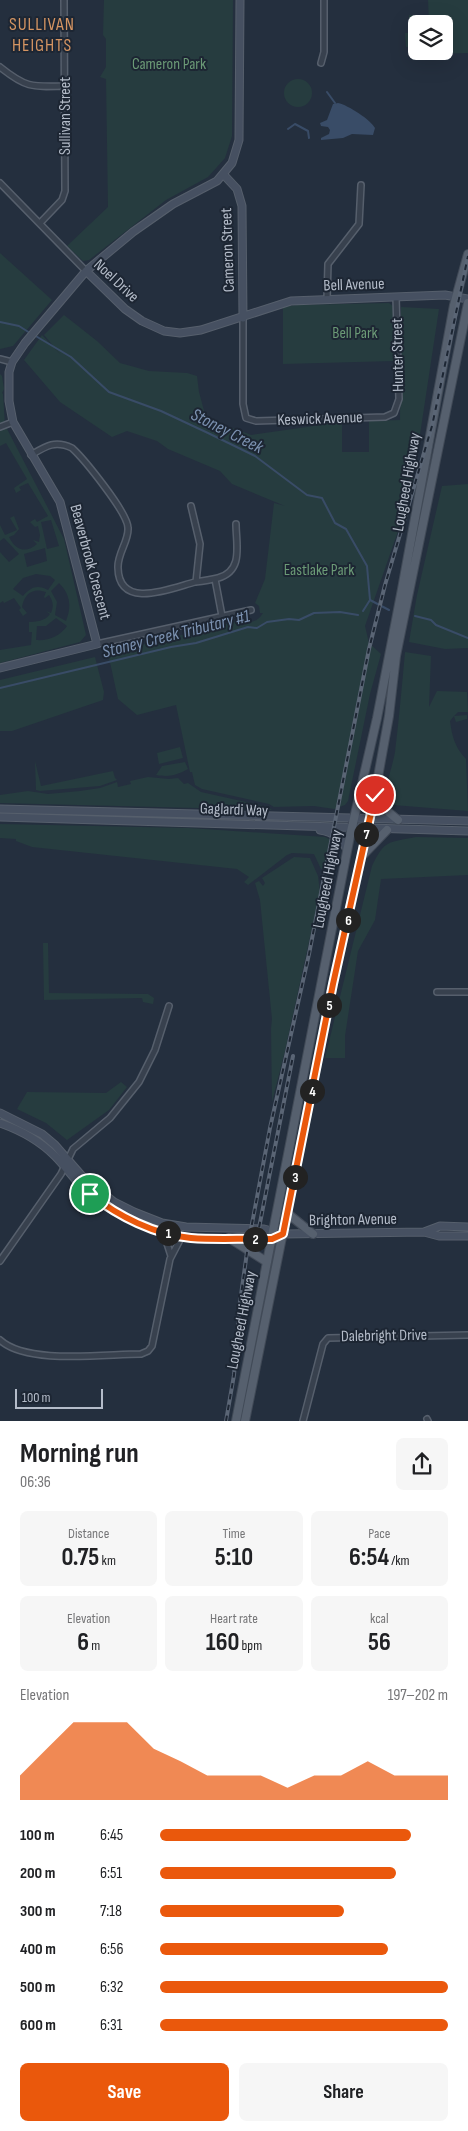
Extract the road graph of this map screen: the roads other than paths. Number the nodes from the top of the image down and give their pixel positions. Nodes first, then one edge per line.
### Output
1 (64, 0) edge
2 (240, 0) edge
3 (324, 0) edge
4 (321, 63) dead end
5 (0, 67) edge
6 (65, 86) junction
7 (223, 174) junction
8 (0, 183) edge
9 (361, 185) dead end
10 (40, 222) junction
11 (468, 254) edge
12 (86, 271) junction
13 (396, 297) junction
14 (456, 297) junction
15 (327, 299) junction
16 (468, 301) edge
17 (243, 318) junction
18 (0, 359) edge
19 (12, 362) junction
20 (394, 412) joint
21 (246, 418) joint
22 (13, 422) junction
23 (0, 427) edge
24 (31, 455) junction
25 (191, 506) dead end
26 (236, 524) dead end
27 (214, 579) junction
28 (196, 582) junction
29 (251, 610) dead end
30 (222, 616) junction
31 (398, 630) junction
32 (97, 644) junction
33 (393, 656) junction
34 (0, 668) edge
35 (374, 800) junction
36 (0, 809) edge
37 (0, 817) edge
38 (353, 819) junction
39 (370, 820) junction
40 (398, 820) junction
41 (468, 821) edge
42 (292, 826) junction
43 (351, 828) junction
44 (368, 829) junction
45 (387, 830) junction
46 (468, 831) edge
47 (347, 850) junction
48 (362, 856) junction
49 (437, 992) dead end
50 (468, 992) edge
51 (168, 1006) dead end
52 (0, 1113) edge
53 (0, 1123) edge
54 (68, 1158) junction
55 (64, 1166) junction
56 (288, 1214) junction
57 (186, 1227) junction
58 (468, 1228) edge
59 (274, 1230) junction
60 (163, 1232) junction
61 (424, 1232) junction
62 (283, 1234) junction
63 (313, 1234) junction
64 (182, 1236) junction
65 (468, 1236) edge
66 (229, 1238) junction
67 (272, 1239) junction
68 (171, 1256) junction
69 (0, 1261) edge
70 (268, 1262) junction
71 (468, 1335) edge
72 (0, 1340) edge
73 (236, 1421) edge
74 (245, 1421) edge
75 (306, 1421) edge

1 - 6 street, Sullivan Street
2 - 7 street
3 - 4 street
5 - 6 street
6 - 10 street, Sullivan Street
7 - 12 street
7 - 17 street, Cameron Street
8 - 10 street, Noel Drive
9 - 15 street
10 - 12 street, Noel Drive
11 - 14 main road, Lougheed Highway
12 - 17 street, Noel Drive
12 - 19 street
13 - 14 street, Bell Avenue
13 - 15 street, Bell Avenue
13 - 20 street, Hunter Street
14 - 16 street, Bell Avenue
14 - 31 main road, Lougheed Highway
15 - 17 street, Bell Avenue
16 - 31 main road, Lougheed Highway
17 - 21 street, Cameron Street
18 - 19 street
19 - 22 street, Beaverbrook Crescent
20 - 21 street, Keswick Avenue
22 - 23 street
22 - 24 street, Beaverbrook Crescent
24 - 28 street
24 - 32 street, Beaverbrook Crescent
25 - 28 street
26 - 27 street
27 - 28 street
27 - 30 street
29 - 30 street
30 - 32 street
31 - 33 main road, Lougheed Highway
32 - 34 street
33 - 35 main road, Lougheed Highway
33 - 38 main road, Lougheed Highway
35 - 39 main road, Lougheed Highway
35 - 40 main road
36 - 38 street, Gaglardi Way
37 - 42 street, Gaglardi Way
38 - 39 street, Gaglardi Way
38 - 43 main road, Lougheed Highway
39 - 40 street, Gaglardi Way
39 - 44 main road, Lougheed Highway
40 - 41 street, Gaglardi Way
42 - 43 street, Gaglardi Way
42 - 47 street
43 - 44 street, Gaglardi Way
43 - 47 main road, Lougheed Highway
44 - 45 street, Gaglardi Way
44 - 48 main road, Lougheed Highway
45 - 46 street, Gaglardi Way
45 - 48 main road
47 - 59 main road, Lougheed Highway
48 - 56 main road, Lougheed Highway
49 - 50 street
51 - 54 street
52 - 54 street
53 - 55 street
54 - 55 street
54 - 57 street
55 - 60 street
55 - 69 street
56 - 62 main road, Lougheed Highway
56 - 63 main road
57 - 59 street
57 - 64 street
58 - 61 street, Brighton Avenue
59 - 62 street, Brighton Avenue
59 - 67 main road, Lougheed Highway
60 - 64 street
60 - 68 street
61 - 63 street, Brighton Avenue
61 - 65 street, Brighton Avenue
62 - 63 street, Brighton Avenue
62 - 67 street, Brighton Avenue
62 - 74 main road, Lougheed Highway
64 - 66 street
64 - 68 street
66 - 67 street
66 - 70 main road
67 - 70 main road, Lougheed Highway
68 - 72 street
70 - 73 main road, Lougheed Highway
71 - 75 street, Dalebright Drive

